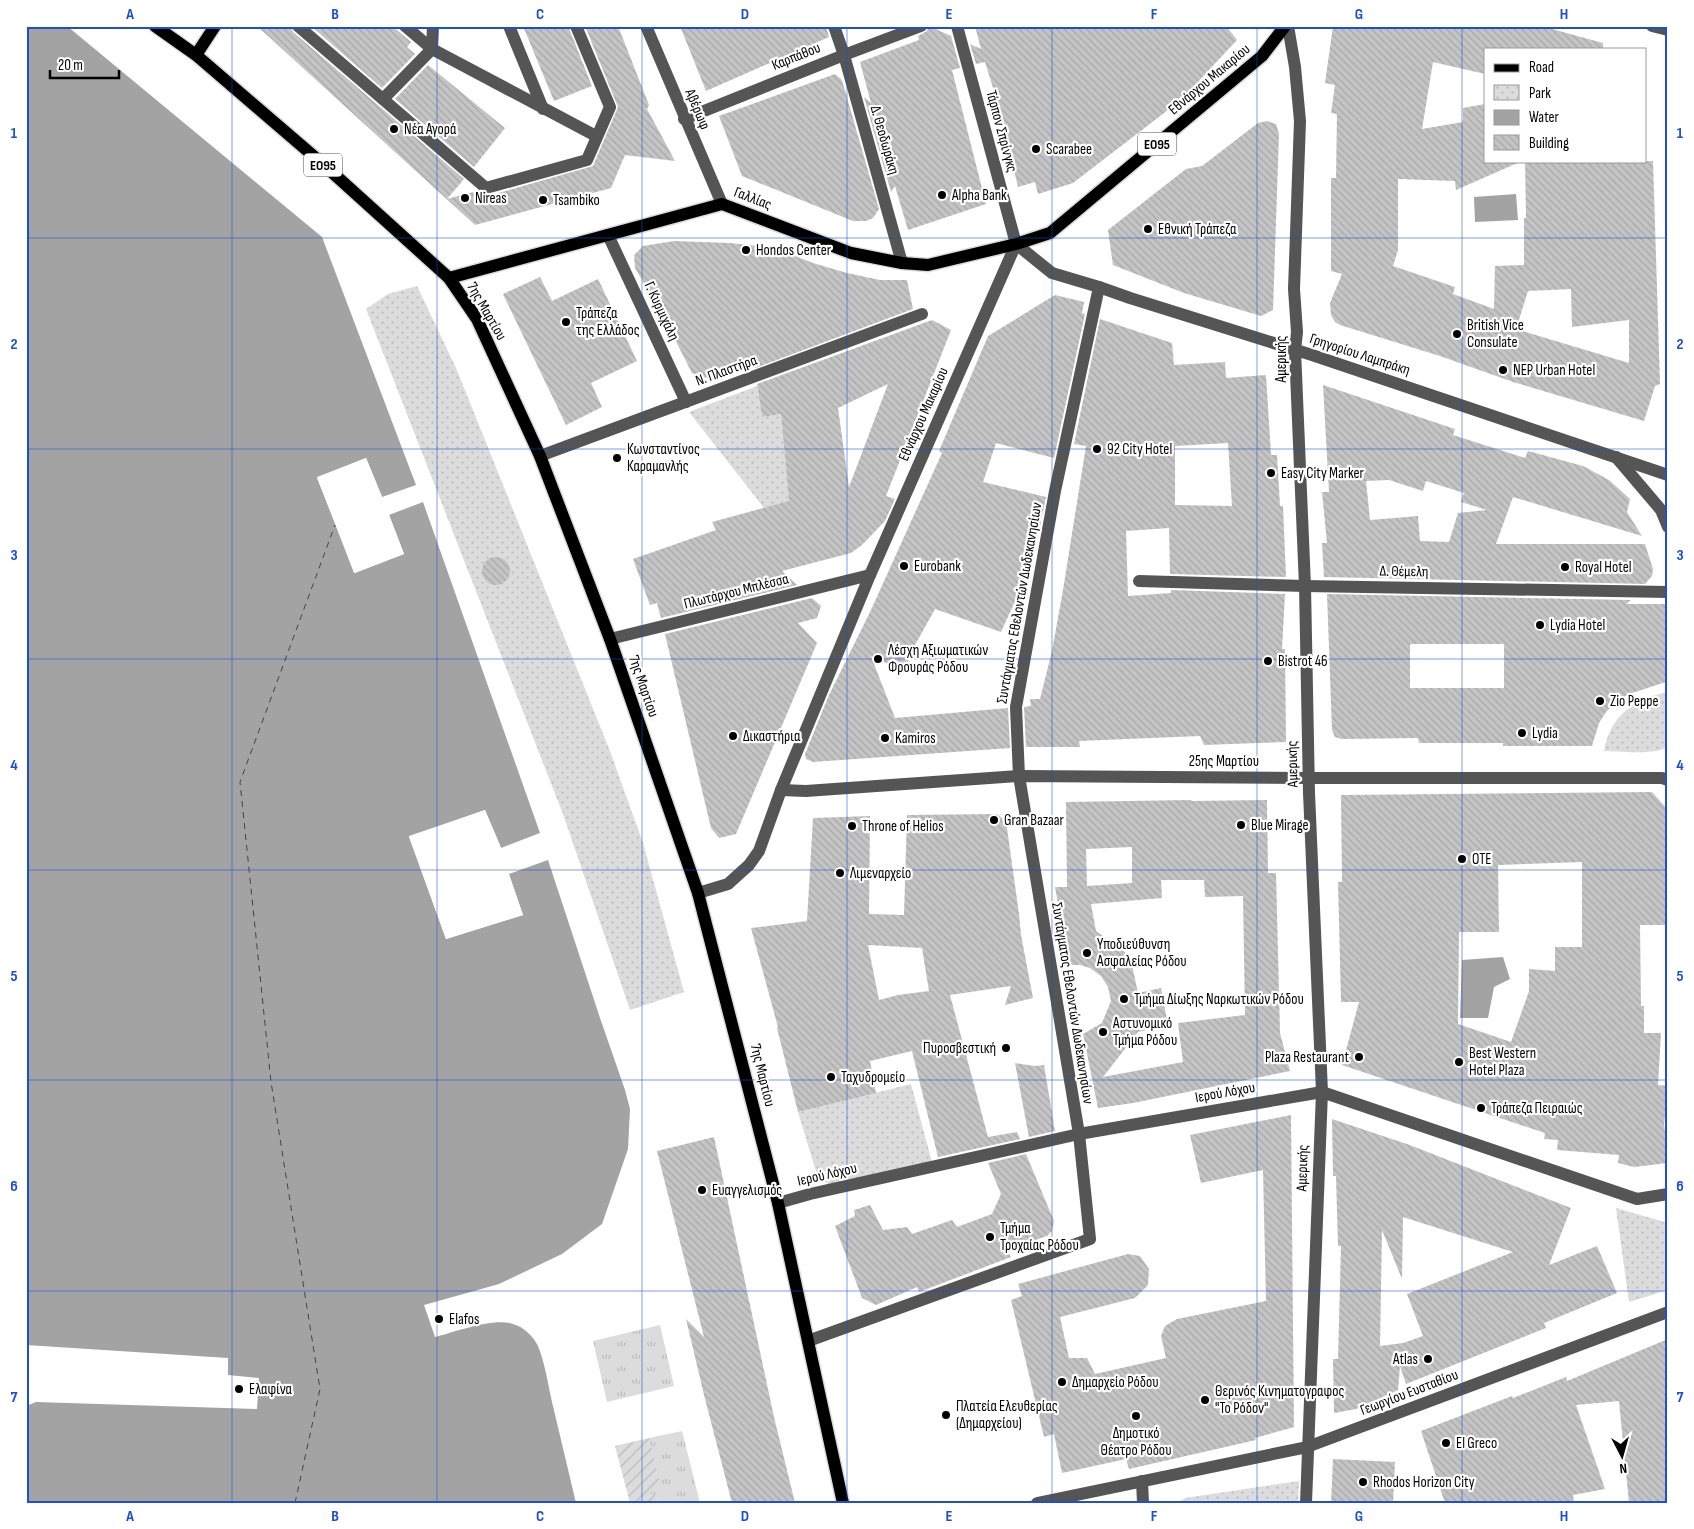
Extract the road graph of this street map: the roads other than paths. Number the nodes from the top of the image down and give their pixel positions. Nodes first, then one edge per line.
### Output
1 (155, 26) edge
2 (215, 26) edge
3 (298, 26) edge
4 (310, 26) edge
5 (405, 26) edge
6 (433, 26) edge
7 (509, 26) edge
8 (571, 26) edge
9 (576, 26) edge
10 (646, 26) edge
11 (834, 26) edge
12 (921, 26) edge
13 (957, 26) edge
14 (1287, 26) edge
15 (1652, 26) edge
16 (1668, 30) edge
17 (432, 49) junction
18 (196, 55) junction
19 (844, 55) junction
20 (386, 97) junction
21 (543, 109) junction
22 (684, 119) junction
23 (594, 135) junction
24 (722, 204) junction
25 (608, 234) junction
26 (1016, 244) junction
27 (902, 264) junction
28 (449, 278) junction
29 (1099, 287) junction
30 (922, 314) dead end
31 (1295, 350) junction
32 (686, 402) junction
33 (540, 456) junction
34 (1616, 457) junction
35 (1668, 474) edge
36 (1668, 527) edge
37 (870, 575) junction
38 (1139, 581) dead end
39 (1305, 586) junction
40 (1668, 592) edge
41 (610, 639) junction
42 (1019, 776) junction
43 (1309, 778) junction
44 (1668, 780) edge
45 (781, 790) junction
46 (698, 893) junction
47 (1322, 1092) junction
48 (1079, 1134) junction
49 (1668, 1194) edge
50 (778, 1203) junction
51 (1668, 1312) edge
52 (808, 1341) junction
53 (1307, 1448) junction
54 (1142, 1481) junction
55 (843, 1503) edge
56 (1037, 1503) edge
57 (1143, 1503) edge
58 (1306, 1503) edge

1 - 18 main road, 7ης Μαρτίου
2 - 18 main road
3 - 20 street
4 - 20 street
5 - 17 street
6 - 17 street
7 - 21 street
8 - 23 street
9 - 23 street
10 - 22 street, Αβέρωφ
11 - 19 street, Δ. Θεοδωράκη
12 - 19 street, Καρπάθου
13 - 26 street, Τάρπον Σπρίνγκς
14 - 26 main road, Εθνάρχου Μακαρίου / ΕΟ95
14 - 31 street, Αμερικής
15 - 16 street
17 - 20 street
17 - 21 street
18 - 28 main road, 7ης Μαρτίου / ΕΟ95
19 - 22 street, Καρπάθου
19 - 27 street, Δ. Θεοδωράκη
20 - 23 street
21 - 23 street
22 - 24 street, Αβέρωφ
24 - 25 main road, Γαλλίας
24 - 27 main road, Γαλλίας / ΕΟ95
25 - 28 main road, Γαλλίας
25 - 32 street, Γ. Κυρμιχάλη
26 - 27 main road, Γαλλίας / ΕΟ95
26 - 29 street, Γρηγορίου Λαμπράκη
26 - 37 street, Εθνάρχου Μακαρίου
28 - 33 main road, 7ης Μαρτίου
29 - 31 street, Γρηγορίου Λαμπράκη
29 - 42 street, Συντάγματος Εθελοντών Δωδεκανησίων
30 - 32 street, Ν. Πλαστήρα
31 - 34 street, Γρηγορίου Λαμπράκη
31 - 39 street, Αμερικής
32 - 33 street, Ν. Πλαστήρα
33 - 41 main road, 7ης Μαρτίου
34 - 35 street, Γρηγορίου Λαμπράκη
34 - 36 street
37 - 41 street, Πλωτάρχου Μπλέσσα
37 - 45 street, Εθνάρχου Μακαρίου
38 - 39 street, Δ. Θέμελη
39 - 40 street, Δ. Θέμελη
39 - 43 street, Αμερικής
41 - 46 main road, 7ης Μαρτίου
42 - 43 street, 25ης Μαρτίου
42 - 45 street, 25ης Μαρτίου
42 - 48 street, Συντάγματος Εθελοντών Δωδεκανησίων
43 - 44 street, 25ης Μαρτίου
43 - 47 street, Αμερικής
45 - 46 street, Εθνάρχου Μακαρίου
46 - 50 main road, 7ης Μαρτίου
47 - 48 street, Ιερού Λόχου
47 - 49 street, Ιερού Λόχου
47 - 53 street, Αμερικής
48 - 50 street, Ιερού Λόχου
48 - 52 street, Συντάγματος Εθελοντών Δωδεκανησίων
50 - 52 main road, 7ης Μαρτίου
51 - 53 street, Γεωργίου Ευσταθίου
52 - 55 main road, 7ης Μαρτίου
53 - 54 street, Γεωργίου Ευσταθίου
53 - 58 street, Αμερικής
54 - 56 street, Γεωργίου Ευσταθίου
54 - 57 street

